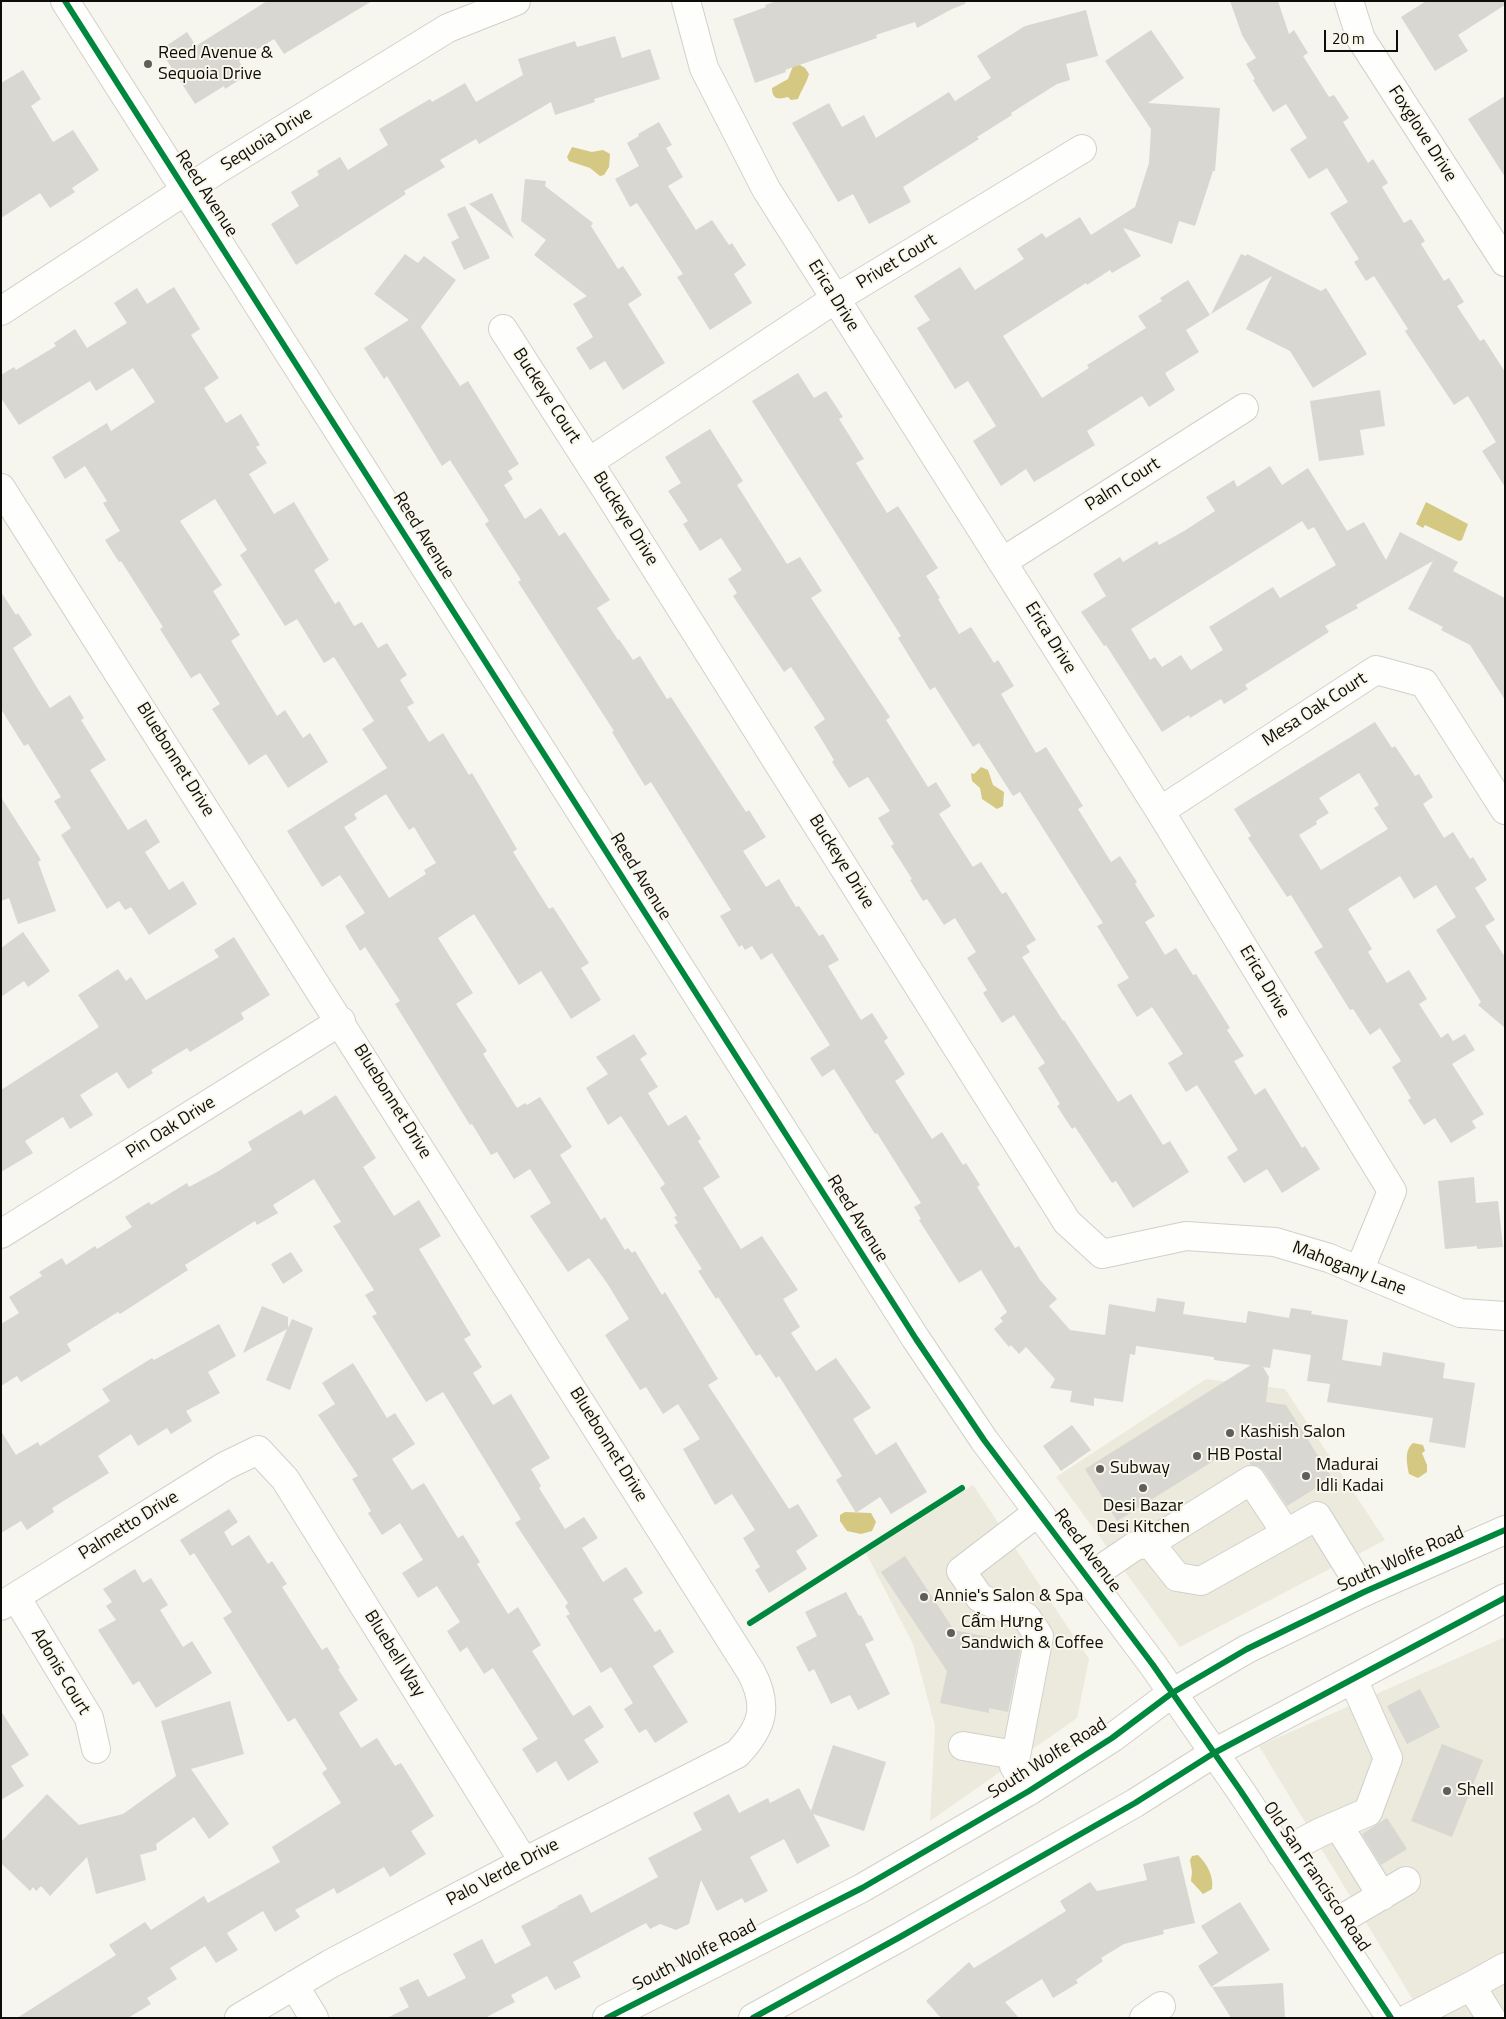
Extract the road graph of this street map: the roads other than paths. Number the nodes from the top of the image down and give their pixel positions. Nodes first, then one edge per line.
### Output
1 (65, 1) edge
2 (516, 1) edge
3 (686, 1) edge
4 (1349, 1) edge
5 (1082, 149) dead end
6 (186, 190) junction
7 (1501, 249) edge
8 (835, 299) junction
9 (1, 312) edge
10 (503, 329) dead end
11 (1244, 408) dead end
12 (589, 462) junction
13 (1, 488) edge
14 (1002, 562) junction
15 (1505, 810) edge
16 (1160, 811) junction
17 (341, 1021) junction
18 (1, 1234) edge
19 (1102, 1254) joint
20 (1358, 1271) junction
21 (1505, 1316) edge
22 (258, 1450) joint
23 (1038, 1512) junction
24 (1505, 1530) edge
25 (1286, 1533) junction
26 (1150, 1543) junction
27 (1088, 1578) junction
28 (1364, 1592) junction
29 (1505, 1598) edge
30 (8, 1602) edge
31 (1353, 1679) junction
32 (1172, 1693) junction
33 (759, 1724) joint
34 (963, 1746) dead end
35 (96, 1749) dead end
36 (1214, 1753) junction
37 (1015, 1755) junction
38 (1029, 1790) junction
39 (1338, 1825) junction
40 (1281, 1853) junction
41 (524, 1862) junction
42 (1406, 1881) dead end
43 (1382, 1896) junction
44 (1330, 1926) junction
45 (1505, 1967) edge
46 (294, 1985) junction
47 (1471, 1986) junction
48 (239, 2018) edge
49 (314, 2018) edge
50 (607, 2018) edge
51 (752, 2018) edge
52 (1391, 2018) edge
53 (1409, 2018) edge
54 (1491, 2018) edge

1 - 6 street, Reed Avenue
2 - 6 street, Sequoia Drive
3 - 8 street, Erica Drive
4 - 7 street, Foxglove Drive
5 - 8 street, Privet Court
6 - 9 street, Sequoia Drive
6 - 23 street, Reed Avenue
8 - 12 street, Privet Court
8 - 14 street, Erica Drive
10 - 12 street, Buckeye Court
11 - 14 street, Palm Court
12 - 19 street, Buckeye Drive
13 - 17 street, Bluebonnet Drive
14 - 16 street, Erica Drive
15 - 16 street, Mesa Oak Court
16 - 20 street, Erica Drive
17 - 18 street, Pin Oak Drive
17 - 33 street, Bluebonnet Drive
19 - 20 street, Mahogany Lane
20 - 21 street, Mahogany Lane
22 - 30 street, Palmetto Drive
22 - 41 street, Bluebell Way
23 - 27 street, Reed Avenue
23 - 37 street
24 - 28 street, South Wolfe Road
25 - 26 street
25 - 26 street
25 - 28 street
26 - 27 street
27 - 32 street, Reed Avenue
28 - 32 street, South Wolfe Road
29 - 31 street
30 - 35 street, Adonis Court
31 - 36 street
31 - 39 street
32 - 36 street, Reed Avenue
32 - 38 street, South Wolfe Road
33 - 41 street, Palo Verde Drive
34 - 37 street
36 - 40 street, Old San Francisco Road
36 - 51 street
37 - 38 street
38 - 50 street, South Wolfe Road
39 - 40 street
39 - 43 street
40 - 44 street, Old San Francisco Road
41 - 46 street, Palo Verde Drive
42 - 43 street
43 - 44 street
44 - 52 street, Old San Francisco Road
45 - 47 street
46 - 48 street, Palo Verde Drive
46 - 49 street
47 - 53 street
47 - 54 street

